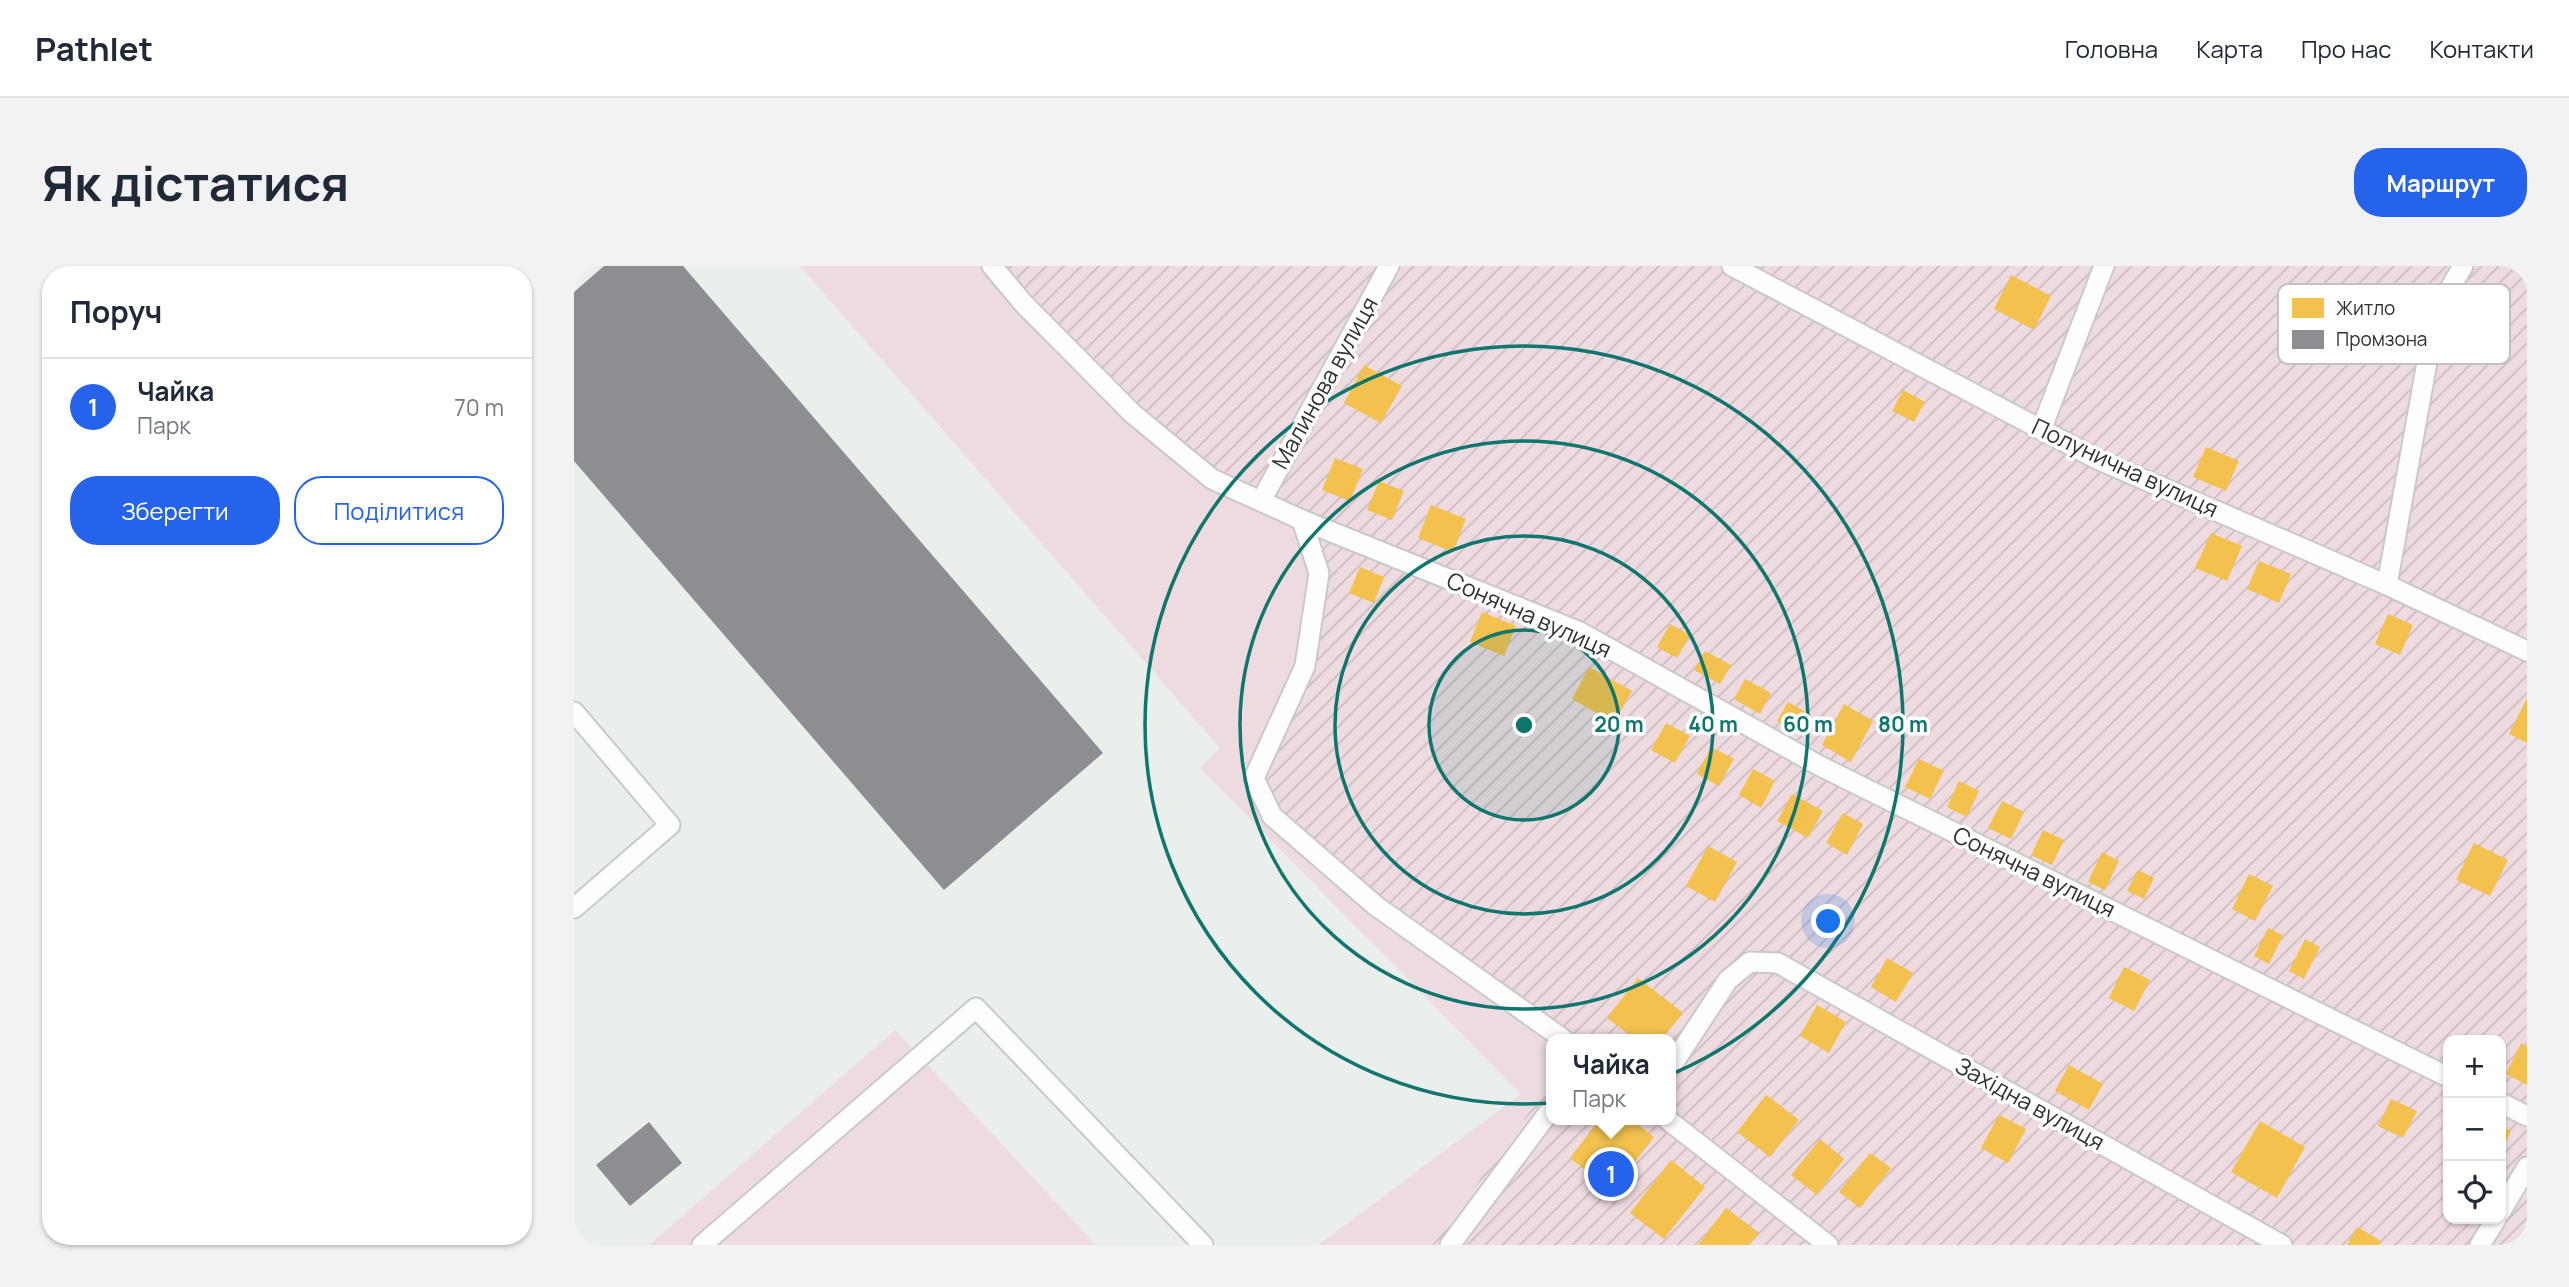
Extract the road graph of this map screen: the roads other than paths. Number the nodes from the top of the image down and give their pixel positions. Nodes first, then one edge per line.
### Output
1 (992, 266) edge
2 (1388, 266) edge
3 (1732, 266) edge
4 (2104, 266) edge
5 (2463, 266) edge
6 (2452, 284) edge
7 (2427, 364) edge
8 (2041, 430) junction
9 (1261, 500) junction
10 (1302, 520) junction
11 (2387, 585) junction
12 (2527, 651) edge
13 (574, 712) edge
14 (574, 908) edge
15 (1556, 1034) edge
16 (1676, 1060) edge
17 (2443, 1075) edge
18 (2506, 1106) edge
19 (1546, 1116) edge
20 (2527, 1116) edge
21 (1674, 1125) edge
22 (2527, 1167) edge
23 (2506, 1203) edge
24 (2493, 1224) edge
25 (702, 1245) edge
26 (1203, 1245) edge
27 (1450, 1245) edge
28 (1828, 1245) edge
29 (2282, 1245) edge
30 (2480, 1245) edge

1 - 9 lane, Сонячна вулиця
2 - 9 lane, Малинова вулиця
3 - 8 lane, Полунична вулиця
4 - 8 lane
5 - 6 lane
7 - 11 lane
8 - 11 lane, Полунична вулиця
9 - 10 lane, Сонячна вулиця
10 - 15 lane
10 - 17 lane, Сонячна вулиця
11 - 12 lane, Полунична вулиця
13 - 14 lane
16 - 29 lane, Західна вулиця
18 - 20 lane
19 - 27 lane
21 - 28 lane
22 - 23 lane
24 - 30 lane
25 - 26 lane

